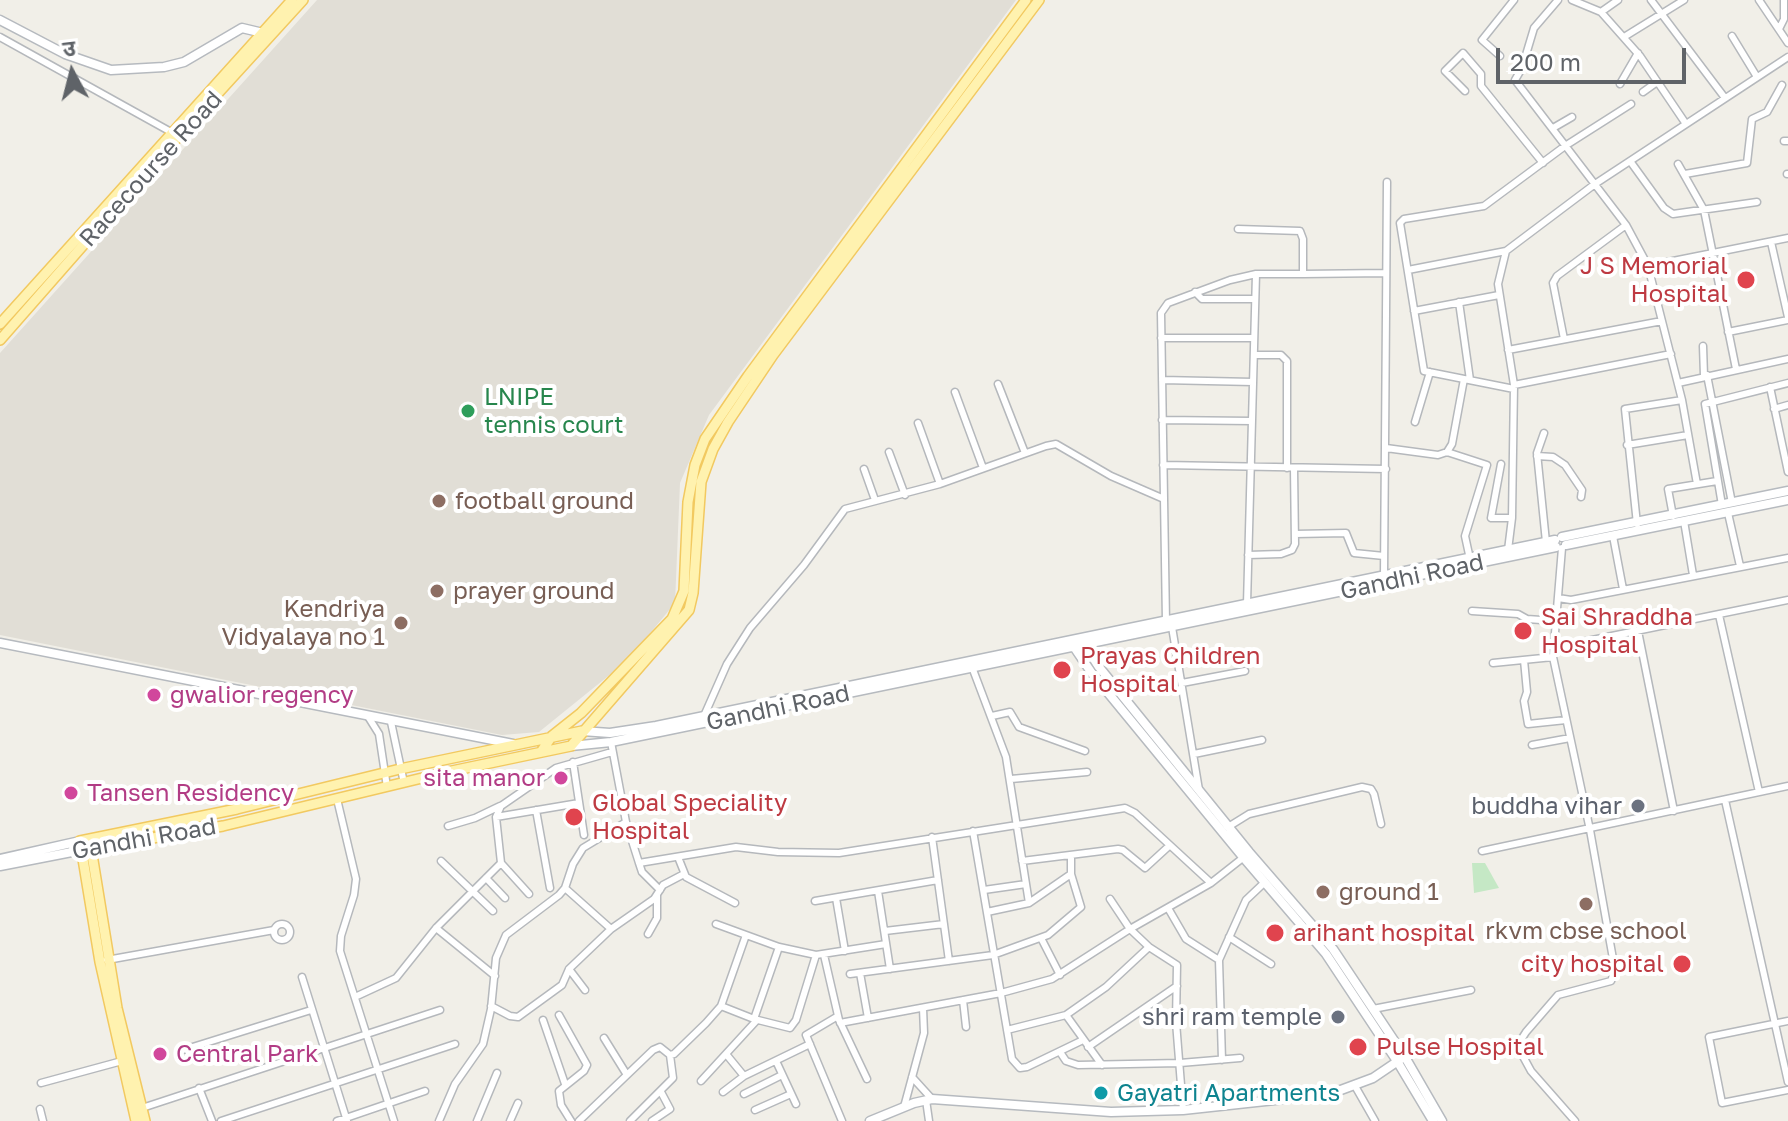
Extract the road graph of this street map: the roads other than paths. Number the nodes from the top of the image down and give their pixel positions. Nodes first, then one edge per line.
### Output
1 (292, 0) edge
2 (303, 0) edge
3 (1026, 0) edge
4 (1039, 0) edge
5 (1514, 0) edge
6 (1558, 0) edge
7 (1572, 0) edge
8 (1618, 0) edge
9 (1651, 0) edge
10 (1684, 0) edge
11 (1759, 0) edge
12 (1784, 0) edge
13 (1601, 12) junction
14 (1663, 15) junction
15 (0, 20) edge
16 (1779, 29) junction
17 (263, 33) junction
18 (1732, 36) dead end
19 (0, 37) edge
20 (1624, 37) junction
21 (1788, 43) edge
22 (1638, 53) junction
23 (1500, 56) dead end
24 (1788, 57) edge
25 (1757, 77) junction
26 (1657, 82) junction
27 (1620, 84) dead end
28 (1782, 85) dead end
29 (1465, 91) dead end
30 (1643, 92) dead end
31 (1725, 98) junction
32 (1631, 104) dead end
33 (1572, 117) dead end
34 (1686, 124) junction
35 (1553, 128) junction
36 (174, 134) junction
37 (1565, 146) junction
38 (1630, 161) junction
39 (1543, 163) junction
40 (1678, 164) dead end
41 (1685, 174) junction
42 (1387, 182) dead end
43 (1595, 184) junction
44 (1757, 202) dead end
45 (1704, 210) junction
46 (1626, 225) junction
47 (1238, 229) dead end
48 (1788, 238) edge
49 (1771, 242) junction
50 (1506, 251) junction
51 (1712, 254) junction
52 (1648, 266) junction
53 (1408, 270) junction
54 (1386, 273) junction
55 (1256, 274) junction
56 (1303, 274) junction
57 (1195, 292) junction
58 (1499, 295) junction
59 (1255, 299) junction
60 (1459, 302) junction
61 (1414, 311) junction
62 (1788, 318) edge
63 (1662, 321) junction
64 (0, 324) edge
65 (1728, 332) junction
66 (1161, 338) junction
67 (1254, 338) junction
68 (1564, 339) junction
69 (0, 340) edge
70 (1703, 346) dead end
71 (1508, 350) junction
72 (1671, 354) junction
73 (1254, 355) junction
74 (1788, 359) edge
75 (1736, 369) junction
76 (1430, 372) junction
77 (1705, 376) junction
78 (1162, 380) junction
79 (1467, 380) junction
80 (1253, 382) junction
81 (1678, 383) junction
82 (1788, 383) edge
83 (998, 384) dead end
84 (1514, 387) junction
85 (1770, 387) junction
86 (955, 392) dead end
87 (1682, 400) junction
88 (1712, 400) junction
89 (1788, 405) edge
90 (1774, 409) junction
91 (1162, 420) junction
92 (1252, 421) junction
93 (1415, 422) dead end
94 (918, 423) dead end
95 (1544, 433) dead end
96 (1688, 435) junction
97 (1785, 440) edge
98 (1627, 445) junction
99 (1386, 448) junction
100 (889, 452) dead end
101 (1447, 452) junction
102 (1025, 453) junction
103 (1537, 456) junction
104 (1501, 464) dead end
105 (1163, 465) junction
106 (1251, 467) junction
107 (983, 468) junction
108 (1291, 468) junction
109 (864, 469) dead end
110 (1386, 469) junction
111 (1788, 470) edge
112 (1717, 481) junction
113 (940, 484) junction
114 (1697, 484) junction
115 (1788, 491) edge
116 (905, 495) junction
117 (1581, 497) dead end
118 (1164, 499) junction
119 (875, 500) junction
120 (1788, 500) edge
121 (1732, 503) junction
122 (1725, 509) junction
123 (1673, 516) junction
124 (1512, 518) junction
125 (1684, 521) junction
126 (1637, 524) junction
127 (1295, 534) junction
128 (1613, 536) junction
129 (1558, 543) junction
130 (1508, 550) junction
131 (1248, 555) junction
132 (1384, 556) junction
133 (1788, 558) edge
134 (1470, 559) junction
135 (1740, 566) junction
136 (1693, 575) junction
137 (1384, 576) junction
138 (1623, 589) junction
139 (1558, 598) junction
140 (1788, 600) edge
141 (1247, 604) junction
142 (1472, 611) dead end
143 (1719, 615) junction
144 (1555, 621) junction
145 (1169, 624) junction
146 (1638, 631) junction
147 (1083, 641) junction
148 (0, 643) edge
149 (1072, 643) junction
150 (1553, 648) junction
151 (1553, 657) junction
152 (1524, 660) junction
153 (1493, 663) dead end
154 (972, 667) junction
155 (1245, 671) dead end
156 (1182, 683) junction
157 (704, 716) junction
158 (992, 716) junction
159 (369, 718) junction
160 (1566, 720) junction
161 (391, 722) junction
162 (582, 731) junction
163 (552, 736) junction
164 (1570, 738) junction
165 (1262, 740) dead end
166 (611, 742) junction
167 (513, 744) junction
168 (1532, 745) dead end
169 (571, 746) junction
170 (1085, 751) dead end
171 (541, 752) junction
172 (612, 752) junction
173 (1194, 754) junction
174 (573, 762) junction
175 (400, 769) junction
176 (1087, 772) dead end
177 (384, 774) junction
178 (1011, 779) junction
179 (404, 783) junction
180 (1788, 786) edge
181 (387, 787) junction
182 (1199, 790) junction
183 (1759, 792) junction
184 (337, 799) junction
185 (1725, 800) junction
186 (579, 803) junction
187 (501, 806) junction
188 (536, 810) junction
189 (1674, 811) junction
190 (496, 817) junction
191 (626, 822) junction
192 (1017, 824) junction
193 (1381, 824) dead end
194 (448, 826) dead end
195 (1225, 829) junction
196 (1590, 830) junction
197 (973, 831) junction
198 (584, 835) dead end
199 (932, 837) junction
200 (116, 843) junction
201 (85, 844) junction
202 (1169, 846) junction
203 (1482, 851) dead end
204 (1246, 854) junction
205 (1071, 855) junction
206 (678, 857) junction
207 (0, 859) edge
208 (441, 861) dead end
209 (1022, 861) junction
210 (501, 863) junction
211 (639, 863) junction
212 (0, 866) edge
213 (684, 874) junction
214 (1071, 874) junction
215 (95, 875) junction
216 (486, 878) junction
217 (1268, 879) junction
218 (938, 880) junction
219 (1211, 883) junction
220 (1026, 884) junction
221 (550, 888) dead end
222 (565, 888) junction
223 (984, 890) junction
224 (473, 891) junction
225 (878, 891) junction
226 (658, 892) junction
227 (529, 894) dead end
228 (505, 898) dead end
229 (836, 898) junction
230 (1110, 899) dead end
231 (815, 901) dead end
232 (735, 903) dead end
233 (1029, 903) junction
234 (1168, 908) junction
235 (493, 911) dead end
236 (987, 912) junction
237 (716, 924) dead end
238 (944, 924) junction
239 (436, 928) junction
240 (611, 929) junction
241 (1130, 929) junction
242 (274, 930) dead end
243 (885, 931) junction
244 (648, 934) dead end
245 (746, 935) junction
246 (1229, 937) junction
247 (1041, 938) junction
248 (886, 944) junction
249 (779, 947) junction
250 (1149, 947) junction
251 (845, 951) junction
252 (820, 955) junction
253 (993, 955) junction
254 (1219, 960) junction
255 (104, 961) junction
256 (949, 961) junction
257 (1271, 964) dead end
258 (569, 969) junction
259 (890, 969) junction
260 (860, 973) junction
261 (850, 974) dead end
262 (1060, 975) junction
263 (495, 976) junction
264 (302, 977) dead end
265 (1177, 986) junction
266 (585, 990) dead end
267 (1471, 990) dead end
268 (1001, 993) junction
269 (355, 997) junction
270 (963, 1000) junction
271 (491, 1006) junction
272 (721, 1006) junction
273 (923, 1008) junction
274 (1373, 1009) junction
275 (311, 1010) junction
276 (440, 1010) dead end
277 (559, 1015) dead end
278 (1066, 1015) junction
279 (868, 1018) junction
280 (543, 1020) dead end
281 (756, 1020) junction
282 (839, 1020) junction
283 (1788, 1021) edge
284 (1776, 1024) junction
285 (966, 1027) dead end
286 (1007, 1030) junction
287 (366, 1034) junction
288 (604, 1038) dead end
289 (1083, 1040) junction
290 (455, 1044) dead end
291 (810, 1044) junction
292 (1088, 1047) junction
293 (323, 1048) junction
294 (183, 1050) dead end
295 (1060, 1052) junction
296 (726, 1054) junction
297 (670, 1055) junction
298 (1240, 1058) dead end
299 (1401, 1059) junction
300 (126, 1060) junction
301 (1222, 1060) junction
302 (776, 1061) junction
303 (1180, 1063) junction
304 (1786, 1063) edge
305 (1102, 1065) junction
306 (377, 1068) junction
307 (497, 1073) dead end
308 (627, 1075) junction
309 (782, 1075) junction
310 (744, 1076) junction
311 (912, 1077) junction
312 (867, 1079) dead end
313 (701, 1081) dead end
314 (334, 1082) junction
315 (1788, 1082) edge
316 (41, 1083) dead end
317 (565, 1084) junction
318 (1355, 1086) junction
319 (199, 1088) junction
320 (1788, 1090) edge
321 (425, 1091) dead end
322 (661, 1092) junction
323 (723, 1092) dead end
324 (744, 1094) dead end
325 (791, 1094) junction
326 (929, 1100) junction
327 (388, 1103) junction
328 (518, 1103) dead end
329 (796, 1104) dead end
330 (904, 1107) junction
331 (142, 1108) junction
332 (40, 1109) dead end
333 (755, 1110) dead end
334 (1183, 1110) junction
335 (1111, 1116) edge
336 (889, 1117) edge
337 (346, 1120) edge
338 (43, 1121) edge
339 (136, 1121) edge
340 (145, 1121) edge
341 (212, 1121) edge
342 (221, 1121) edge
343 (337, 1121) edge
344 (394, 1121) edge
345 (439, 1121) edge
346 (477, 1121) edge
347 (510, 1121) edge
348 (571, 1121) edge
349 (579, 1121) edge
350 (630, 1121) edge
351 (652, 1121) edge
352 (842, 1121) edge
353 (870, 1121) edge
354 (929, 1121) edge
355 (1375, 1121) edge
356 (1433, 1121) edge
357 (1442, 1121) edge
358 (1575, 1121) edge

1 - 17 main road, Racecourse Road
2 - 36 main road, Racecourse Road
3 - 163 main road
4 - 162 main road
5 - 23 street
6 - 35 street
7 - 13 street
8 - 13 street
9 - 14 street
10 - 14 street
11 - 16 street
12 - 16 street
13 - 20 street
14 - 20 street
14 - 31 street
15 - 17 main road
16 - 21 street
17 - 36 main road, Racecourse Road
18 - 25 street
19 - 36 street
20 - 22 street
22 - 26 street
22 - 27 street
24 - 25 street
25 - 31 street
26 - 30 street
26 - 34 street
28 - 41 street
29 - 39 street
31 - 34 street
32 - 37 street
33 - 35 street
34 - 38 street
35 - 37 street
36 - 64 main road, Racecourse Road
36 - 69 main road, Racecourse Road
37 - 39 street
37 - 43 street
38 - 43 street
38 - 45 street
39 - 53 street
40 - 41 street
41 - 45 street
42 - 54 street
43 - 46 street
43 - 50 street
44 - 45 street
45 - 51 street
46 - 52 street
46 - 68 street
47 - 56 street
48 - 49 street
49 - 51 street
49 - 62 street
50 - 53 street
50 - 58 street
51 - 52 street
51 - 65 street
52 - 63 street
53 - 61 street
54 - 56 street
54 - 99 street
55 - 56 street
55 - 57 street
55 - 59 street
57 - 59 street
57 - 66 street
58 - 60 street
58 - 71 street
59 - 67 street
60 - 61 street
60 - 79 street
61 - 76 street
62 - 65 street
63 - 68 street
63 - 72 street
65 - 75 street
66 - 67 street
66 - 78 street
67 - 73 street
68 - 71 street
70 - 77 street
71 - 84 street
72 - 81 street
72 - 84 street
73 - 80 street
73 - 108 street
74 - 75 street
75 - 77 street
76 - 79 street
76 - 93 street
77 - 81 street
77 - 88 street
78 - 80 street
78 - 91 street
79 - 84 street
79 - 101 street
80 - 92 street
81 - 87 street
82 - 85 street
83 - 102 street
84 - 124 street
85 - 88 street
85 - 90 street
86 - 107 street
87 - 96 street
87 - 98 street
88 - 112 street
88 - 121 street
89 - 90 street
90 - 97 street
91 - 92 street
91 - 105 street
92 - 106 street
94 - 113 street
95 - 103 street
96 - 98 street
96 - 114 street
97 - 111 street
98 - 126 street
99 - 101 street
99 - 110 street
100 - 116 street
101 - 134 street
102 - 107 street
102 - 118 street
103 - 117 street
103 - 129 street
104 - 124 street
105 - 106 street
105 - 118 street
106 - 108 street
106 - 131 street
107 - 113 street
108 - 110 street
108 - 127 street
109 - 119 street
110 - 132 street
112 - 114 street
112 - 122 street
113 - 116 street
114 - 123 street
115 - 121 main road, Gandhi Road
116 - 119 street
118 - 145 street
119 - 157 street
120 - 122 main road, Gandhi Road
121 - 122 main road, Gandhi Road
122 - 123 main road, Gandhi Road
122 - 125 main road, Gandhi Road
122 - 135 street
123 - 126 main road, Gandhi Road
124 - 130 street
125 - 128 main road, Gandhi Road
125 - 136 street
126 - 129 main road, Gandhi Road
127 - 131 street
127 - 132 street
128 - 129 main road, Gandhi Road
128 - 138 street
129 - 130 main road, Gandhi Road
129 - 139 street
129 - 145 main road, Gandhi Road
130 - 134 main road, Gandhi Road
131 - 141 street
132 - 137 street
133 - 135 street
134 - 137 main road, Gandhi Road
135 - 136 street
136 - 138 street
137 - 141 main road, Gandhi Road
138 - 139 street
139 - 144 street
140 - 143 street
141 - 145 main road, Gandhi Road
142 - 144 street
143 - 146 street
143 - 183 street
144 - 150 street
145 - 147 main road, Gandhi Road
145 - 156 street
146 - 150 street
146 - 189 street
147 - 149 main road, Gandhi Road
147 - 182 main road
148 - 159 main road
149 - 154 main road, Gandhi Road
149 - 157 main road, Gandhi Road
149 - 195 main road
150 - 151 street
151 - 152 street
151 - 160 street
152 - 153 street
152 - 160 street
154 - 158 street
154 - 166 main road, Gandhi Road
155 - 156 street
156 - 173 street
157 - 162 main road, Gandhi Road
158 - 170 street
158 - 178 street
159 - 161 main road
159 - 177 street
160 - 164 street
161 - 167 main road
161 - 175 street
162 - 163 main road
162 - 169 main road
163 - 167 main road
163 - 171 main road
164 - 168 street
164 - 196 street
165 - 173 street
166 - 169 main road, Gandhi Road
166 - 172 street
167 - 175 main road
169 - 171 main road, Gandhi Road
171 - 179 main road, Gandhi Road
172 - 174 street
172 - 191 street
173 - 182 street
174 - 186 street
174 - 187 street
175 - 177 main road
175 - 179 street
176 - 178 street
177 - 181 street
177 - 201 main road
178 - 192 street
179 - 181 main road, Gandhi Road
180 - 183 street
181 - 184 main road, Gandhi Road
182 - 195 main road
183 - 185 street
184 - 200 main road, Gandhi Road
184 - 269 street
185 - 189 street
185 - 284 street
186 - 188 street
186 - 198 street
187 - 190 street
187 - 194 street
188 - 190 street
188 - 221 street
189 - 196 street
190 - 210 street
191 - 211 street
191 - 222 street
192 - 197 street
192 - 202 street
192 - 209 street
193 - 195 street
195 - 204 main road
196 - 203 street
196 - 358 street
197 - 199 street
197 - 223 street
199 - 206 street
199 - 218 street
200 - 201 main road, Gandhi Road
200 - 215 main road
201 - 207 main road
201 - 212 main road, Gandhi Road
201 - 215 main road
201 - 255 main road
202 - 205 street
202 - 219 street
204 - 217 main road
204 - 219 street
205 - 209 street
205 - 214 street
206 - 211 street
206 - 213 street
208 - 224 street
209 - 220 street
210 - 216 street
210 - 227 street
211 - 226 street
213 - 226 street
213 - 232 street
214 - 233 street
214 - 247 street
215 - 255 main road
216 - 224 street
216 - 228 street
217 - 246 street
217 - 274 main road
217 - 299 main road
218 - 225 street
218 - 238 street
219 - 234 street
220 - 223 street
220 - 233 street
222 - 240 street
222 - 263 street
223 - 236 street
224 - 235 street
224 - 239 street
225 - 229 street
225 - 243 street
226 - 240 street
226 - 244 street
229 - 231 street
229 - 251 street
230 - 241 street
233 - 236 street
234 - 241 street
234 - 254 street
236 - 253 street
237 - 245 street
238 - 243 street
238 - 256 street
239 - 263 street
239 - 269 street
240 - 258 street
241 - 250 street
241 - 262 street
242 - 255 street
243 - 248 street
245 - 249 street
245 - 272 street
246 - 254 street
246 - 257 street
247 - 253 street
247 - 262 street
248 - 251 street
248 - 259 street
249 - 252 street
249 - 281 street
250 - 265 street
250 - 278 street
251 - 252 street
252 - 281 street
252 - 282 street
253 - 256 street
253 - 268 street
254 - 301 street
255 - 300 main road
256 - 259 street
258 - 266 street
258 - 271 street
259 - 260 street
260 - 261 street
260 - 279 street
262 - 268 street
263 - 271 street
264 - 275 street
265 - 292 street
265 - 303 street
267 - 274 street
268 - 270 street
268 - 286 street
269 - 287 street
270 - 273 street
270 - 285 street
271 - 345 street
272 - 281 street
272 - 297 street
273 - 279 street
273 - 311 street
274 - 299 main road
275 - 293 street
275 - 294 street
276 - 287 street
277 - 317 street
278 - 286 street
278 - 289 street
279 - 282 street
280 - 317 street
281 - 296 street
282 - 291 street
282 - 312 street
283 - 284 street
284 - 304 street
284 - 320 street
286 - 295 street
287 - 293 street
287 - 306 street
288 - 308 street
289 - 292 street
289 - 295 street
290 - 306 street
291 - 302 street
291 - 352 street
292 - 305 street
293 - 314 street
293 - 319 street
295 - 305 street
296 - 310 street
296 - 313 street
297 - 308 street
297 - 322 street
298 - 301 street
299 - 318 main road
299 - 356 main road
299 - 357 main road
300 - 316 street
300 - 331 main road
300 - 339 main road
301 - 303 street
302 - 309 street
302 - 310 street
303 - 305 street
303 - 334 street
304 - 315 street
306 - 314 street
306 - 327 street
307 - 346 street
308 - 349 street
309 - 324 street
309 - 325 street
310 - 323 street
311 - 326 street
311 - 330 street
314 - 337 street
314 - 342 street
317 - 348 street
318 - 334 main road
318 - 355 street
319 - 331 street
319 - 341 street
321 - 327 street
322 - 350 street
322 - 351 street
325 - 329 street
325 - 333 street
326 - 330 main road
326 - 335 main road
326 - 354 street
327 - 337 street
327 - 344 street
328 - 347 street
330 - 336 main road
331 - 340 main road
332 - 338 street
334 - 335 main road
336 - 353 main road
337 - 343 street

